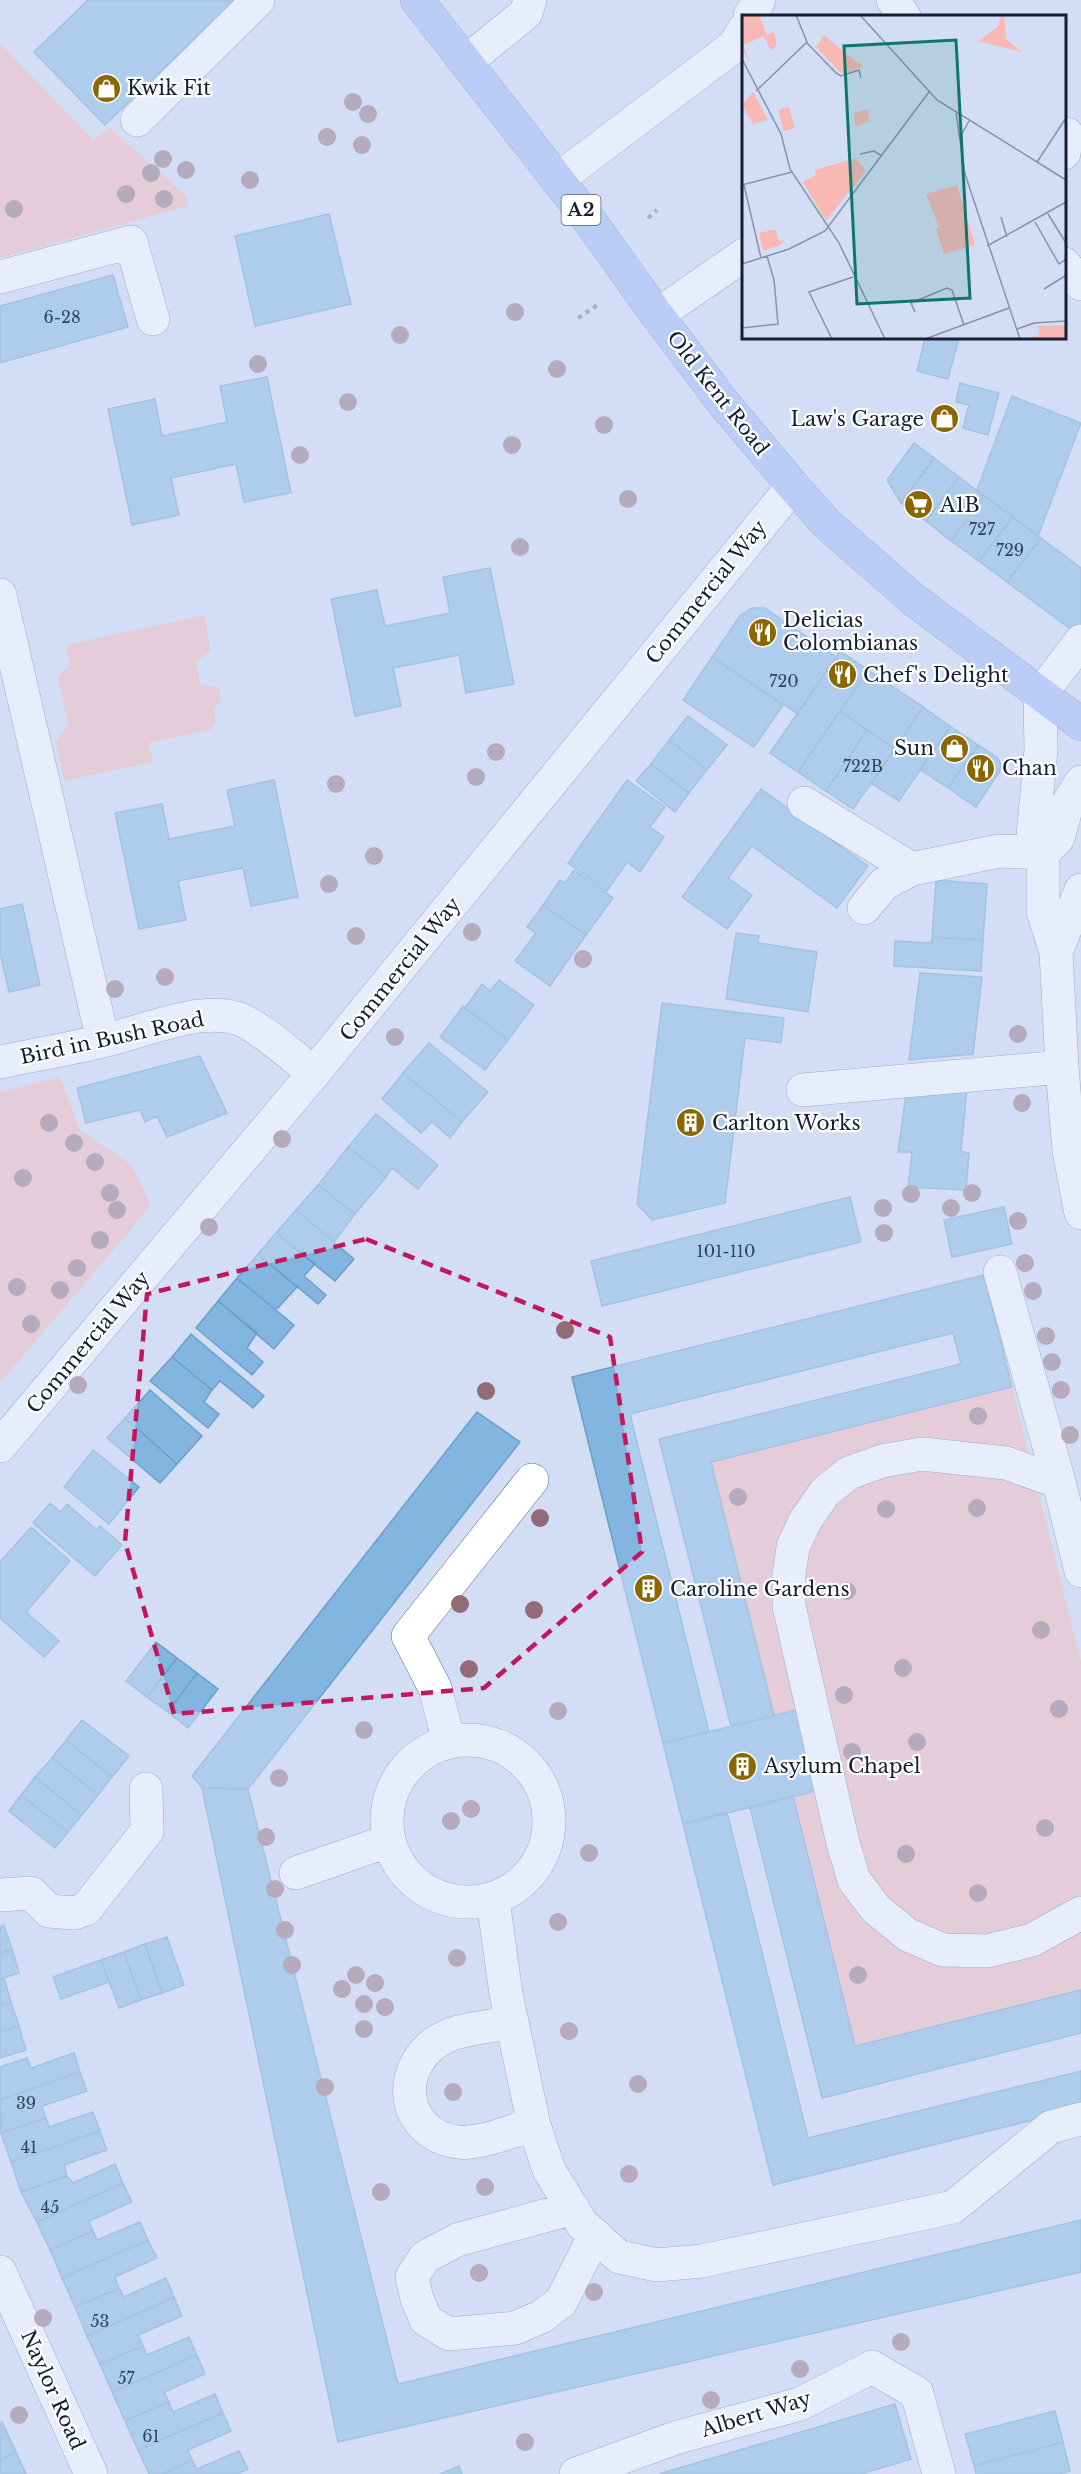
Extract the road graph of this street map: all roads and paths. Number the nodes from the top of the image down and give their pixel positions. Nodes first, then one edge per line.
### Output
1 (258, 0) edge
2 (417, 0) edge
3 (531, 0) edge
4 (759, 0) edge
5 (893, 0) edge
6 (751, 15) edge
7 (903, 15) edge
8 (742, 32) edge
9 (467, 61) junction
10 (136, 120) dead end
11 (557, 180) junction
12 (657, 210) dead end
13 (648, 218) dead end
14 (742, 256) edge
15 (1066, 265) edge
16 (0, 277) edge
17 (1081, 285) edge
18 (600, 304) dead end
19 (657, 315) junction
20 (579, 318) dead end
21 (153, 319) dead end
22 (793, 486) junction
23 (0, 595) edge
24 (1081, 641) edge
25 (1040, 695) junction
26 (1081, 724) edge
27 (1081, 783) edge
28 (804, 803) dead end
29 (1043, 853) junction
30 (912, 868) junction
31 (1081, 890) edge
32 (864, 908) dead end
33 (1056, 952) junction
34 (103, 1041) junction
35 (0, 1062) edge
36 (1062, 1067) junction
37 (314, 1073) junction
38 (803, 1090) dead end
39 (1081, 1213) edge
40 (1000, 1272) dead end
41 (0, 1446) edge
42 (532, 1480) dead end
43 (1059, 1482) junction
44 (1081, 1571) edge
45 (448, 1742) junction
46 (146, 1790) dead end
47 (388, 1841) junction
48 (296, 1873) dead end
49 (0, 1895) edge
50 (493, 1900) junction
51 (1081, 1913) edge
52 (512, 2022) junction
53 (1081, 2119) edge
54 (534, 2125) junction
55 (573, 2208) junction
56 (595, 2235) junction
57 (0, 2272) edge
58 (91, 2474) edge
59 (576, 2474) edge
60 (939, 2474) edge

1 - 10 street
2 - 9 highway, Old Kent Road / A2
3 - 9 street
4 - 6 street
5 - 7 street
8 - 11 street
9 - 11 highway, Old Kent Road / A2
11 - 19 highway, Old Kent Road / A2
12 - 13 path
14 - 19 street
15 - 17 street
16 - 21 street
18 - 20 path
19 - 22 highway, Old Kent Road / A2
22 - 25 highway, Old Kent Road / A2
22 - 37 street, Commercial Way
23 - 34 street
24 - 25 street
25 - 26 highway, Old Kent Road / A2
25 - 29 street
27 - 29 street
28 - 30 street
29 - 30 street
29 - 33 street
30 - 32 street
31 - 33 street
33 - 36 street
34 - 35 street, Bird in Bush Road
34 - 37 street, Bird in Bush Road
36 - 38 street
36 - 39 street
37 - 41 street, Commercial Way
40 - 43 street
42 - 45 street
43 - 44 street
43 - 51 street
45 - 47 street
45 - 50 street
46 - 49 street
47 - 48 street
47 - 50 street
50 - 52 street
52 - 54 street
52 - 54 street
53 - 56 street
54 - 55 street
55 - 56 street
55 - 56 street
57 - 58 street, Naylor Road
59 - 60 street, Albert Way

